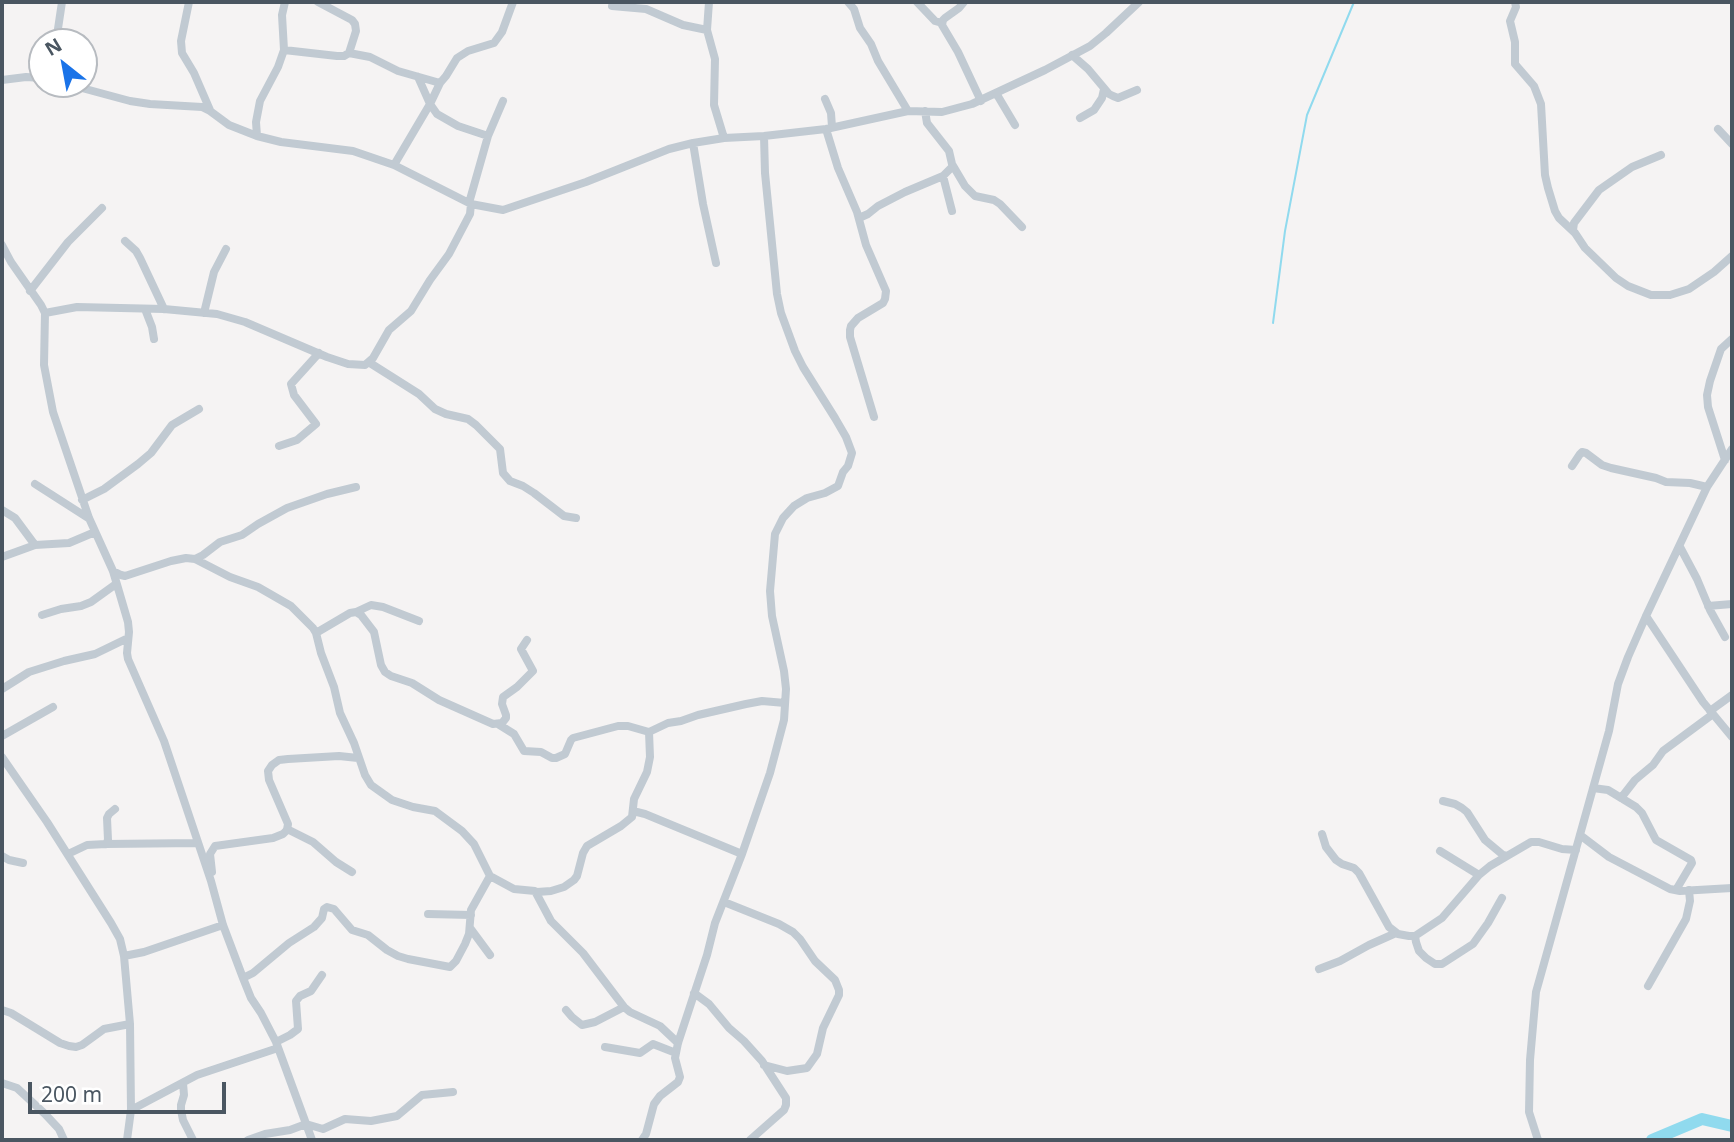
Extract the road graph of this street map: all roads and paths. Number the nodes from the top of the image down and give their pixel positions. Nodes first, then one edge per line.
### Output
1 (62, 2) edge
2 (189, 2) edge
3 (285, 2) edge
4 (317, 2) edge
5 (513, 2) edge
6 (709, 2) edge
7 (848, 2) edge
8 (917, 2) edge
9 (964, 2) edge
10 (1139, 2) edge
11 (1516, 2) edge
12 (612, 6) dead end
13 (942, 23) junction
14 (58, 28) edge
15 (707, 30) junction
16 (284, 50) junction
17 (349, 53) junction
18 (1072, 55) junction
19 (28, 77) edge
20 (418, 77) junction
21 (2, 80) edge
22 (440, 83) junction
23 (1104, 89) junction
24 (1137, 90) dead end
25 (98, 92) edge
26 (996, 93) junction
27 (825, 99) dead end
28 (503, 101) dead end
29 (981, 101) junction
30 (430, 104) junction
31 (210, 111) junction
32 (908, 111) junction
33 (925, 111) junction
34 (1080, 118) dead end
35 (1015, 125) dead end
36 (829, 128) junction
37 (1718, 129) dead end
38 (257, 136) junction
39 (488, 136) junction
40 (764, 136) junction
41 (724, 138) junction
42 (694, 143) junction
43 (1732, 144) edge
44 (1661, 155) dead end
45 (394, 165) junction
46 (953, 166) junction
47 (943, 176) junction
48 (470, 204) junction
49 (102, 208) dead end
50 (953, 211) dead end
51 (869, 214) junction
52 (859, 218) junction
53 (1022, 227) dead end
54 (1573, 230) junction
55 (863, 235) junction
56 (125, 242) dead end
57 (2, 245) edge
58 (226, 249) dead end
59 (1732, 256) edge
60 (716, 263) dead end
61 (30, 290) junction
62 (145, 309) junction
63 (164, 309) junction
64 (44, 313) junction
65 (204, 313) junction
66 (154, 339) dead end
67 (1732, 339) edge
68 (319, 353) junction
69 (370, 363) junction
70 (200, 409) dead end
71 (874, 417) dead end
72 (279, 446) dead end
73 (1729, 455) edge
74 (1572, 466) dead end
75 (34, 484) dead end
76 (356, 487) dead end
77 (1707, 487) junction
78 (82, 500) junction
79 (2, 510) edge
80 (89, 518) junction
81 (576, 518) dead end
82 (96, 532) junction
83 (35, 545) junction
84 (1680, 547) junction
85 (2, 557) edge
86 (195, 559) junction
87 (113, 571) junction
88 (116, 584) junction
89 (1732, 604) edge
90 (1708, 606) junction
91 (356, 612) junction
92 (42, 615) dead end
93 (1646, 616) junction
94 (419, 621) dead end
95 (316, 633) junction
96 (1726, 637) dead end
97 (128, 638) junction
98 (527, 640) dead end
99 (2, 689) edge
100 (1732, 695) edge
101 (785, 703) junction
102 (53, 707) dead end
103 (1711, 713) junction
104 (498, 724) junction
105 (649, 732) junction
106 (2, 736) edge
107 (1732, 737) edge
108 (2, 757) edge
109 (358, 758) junction
110 (1593, 788) junction
111 (1621, 797) junction
112 (1443, 801) dead end
113 (115, 809) dead end
114 (633, 811) junction
115 (287, 829) junction
116 (1322, 834) dead end
117 (1580, 835) junction
118 (198, 843) junction
119 (106, 844) junction
120 (1440, 850) dead end
121 (1576, 850) junction
122 (68, 854) junction
123 (742, 854) junction
124 (2, 856) edge
125 (1507, 856) junction
126 (23, 863) dead end
127 (352, 872) dead end
128 (490, 876) junction
129 (1479, 876) junction
130 (211, 881) junction
131 (1732, 888) edge
132 (1676, 890) junction
133 (1689, 890) junction
134 (537, 892) junction
135 (1502, 898) dead end
136 (724, 902) junction
137 (428, 914) dead end
138 (471, 915) junction
139 (223, 925) junction
140 (470, 928) junction
141 (1396, 933) junction
142 (1415, 936) junction
143 (490, 955) dead end
144 (124, 956) junction
145 (1320, 969) dead end
146 (321, 975) dead end
147 (243, 978) junction
148 (1648, 986) dead end
149 (694, 993) junction
150 (624, 1007) junction
151 (2, 1010) edge
152 (566, 1010) dead end
153 (130, 1024) junction
154 (277, 1045) junction
155 (606, 1047) dead end
156 (677, 1048) junction
157 (764, 1065) junction
158 (2, 1083) edge
159 (183, 1083) junction
160 (453, 1092) dead end
161 (131, 1110) junction
162 (306, 1124) junction
163 (647, 1138) edge
164 (64, 1140) edge
165 (127, 1140) edge
166 (193, 1140) edge
167 (248, 1140) edge
168 (312, 1140) edge
169 (750, 1140) edge
170 (1538, 1140) edge

1 - 14 street
2 - 31 street
3 - 16 street
4 - 17 street
5 - 22 street
6 - 15 street
7 - 32 street
8 - 13 street
9 - 13 street
10 - 18 street
11 - 54 street
12 - 15 street
13 - 29 street
15 - 41 street
16 - 17 street
16 - 38 street
17 - 20 street
18 - 23 street
18 - 26 street
19 - 21 street
20 - 22 street
20 - 30 street
22 - 30 street
23 - 24 street
23 - 34 street
25 - 31 street
26 - 29 street
26 - 35 street
27 - 36 street
28 - 39 street
29 - 33 street
30 - 39 street
30 - 45 street
31 - 38 street
32 - 33 street
32 - 36 street
33 - 46 street
36 - 40 street
36 - 52 street
37 - 43 street
38 - 45 street
39 - 48 street
40 - 41 street
40 - 101 street
41 - 42 street
42 - 48 street
42 - 60 street
44 - 54 street
45 - 48 street
46 - 47 street
46 - 53 street
47 - 50 street
47 - 51 street
48 - 69 street
49 - 61 street
51 - 52 street
51 - 55 street
52 - 55 street
54 - 59 street
55 - 71 street
56 - 63 street
57 - 61 street
58 - 65 street
61 - 64 street
62 - 63 street
62 - 64 street
62 - 66 street
63 - 65 street
64 - 78 street
65 - 68 street
67 - 73 street
68 - 69 street
68 - 72 street
69 - 81 street
70 - 78 street
73 - 77 street
74 - 77 street
75 - 80 street
76 - 86 street
77 - 84 street
78 - 80 street
79 - 83 street
80 - 82 street
82 - 83 street
82 - 87 street
83 - 85 street
84 - 90 street
84 - 93 street
86 - 87 street
86 - 95 street
87 - 88 street
88 - 92 street
88 - 97 street
89 - 90 street
90 - 96 street
91 - 94 street
91 - 95 street
91 - 104 street
93 - 103 street
93 - 110 street
95 - 109 street
97 - 99 street
97 - 118 street
98 - 104 street
100 - 103 street
101 - 105 street
101 - 123 street
102 - 106 street
103 - 107 street
103 - 111 street
104 - 105 street
105 - 114 street
108 - 122 street
109 - 115 street
109 - 128 street
110 - 111 street
110 - 117 street
111 - 132 street
112 - 125 street
113 - 119 street
114 - 123 street
114 - 134 street
115 - 127 street
115 - 130 street
116 - 141 street
117 - 121 street
117 - 132 street
118 - 119 street
118 - 130 street
119 - 122 street
120 - 129 street
121 - 125 street
121 - 170 street
122 - 144 street
123 - 136 street
124 - 126 street
125 - 129 street
128 - 134 street
128 - 138 street
129 - 142 street
130 - 139 street
131 - 133 street
132 - 133 street
133 - 148 street
134 - 150 street
135 - 142 street
136 - 149 street
136 - 157 street
137 - 138 street
138 - 140 street
139 - 144 street
139 - 147 street
140 - 143 street
140 - 147 street
141 - 142 street
141 - 145 street
144 - 153 street
146 - 154 street
147 - 154 street
149 - 156 street
149 - 157 street
150 - 152 street
150 - 156 street
151 - 153 street
153 - 161 street
154 - 159 street
154 - 162 street
155 - 156 street
156 - 163 street
157 - 169 street
158 - 164 street
159 - 161 street
159 - 166 street
160 - 162 street
161 - 165 street
162 - 167 street
162 - 168 street

